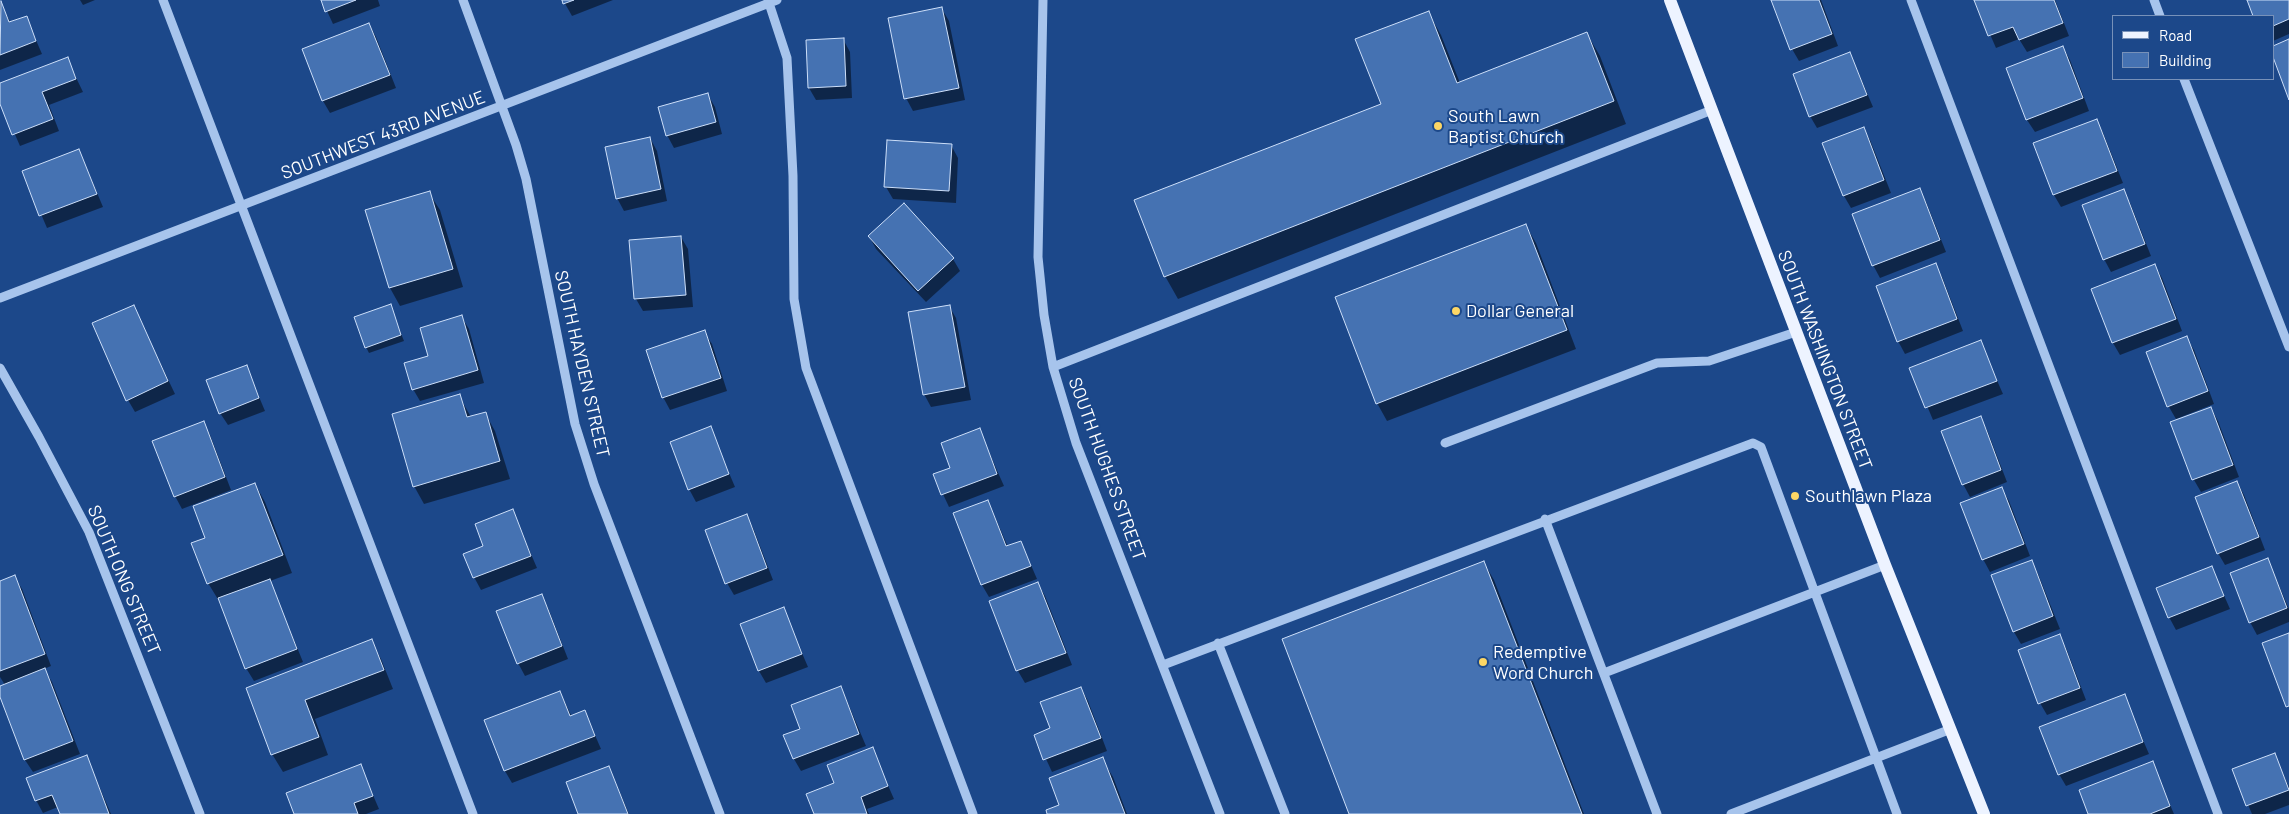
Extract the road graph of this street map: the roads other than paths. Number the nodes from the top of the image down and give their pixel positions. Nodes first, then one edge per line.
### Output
1 (163, 0) edge
2 (462, 0) edge
3 (1044, 0) edge
4 (1670, 0) edge
5 (1912, 0) edge
6 (2154, 0) edge
7 (771, 1) edge
8 (2160, 15) edge
9 (2184, 80) edge
10 (503, 106) junction
11 (1712, 110) junction
12 (243, 206) junction
13 (0, 298) edge
14 (1796, 332) junction
15 (2289, 347) edge
16 (1053, 367) junction
17 (0, 368) edge
18 (1445, 443) dead end
19 (1545, 520) junction
20 (1885, 565) junction
21 (1815, 592) junction
22 (1218, 643) junction
23 (1163, 665) junction
24 (1604, 673) junction
25 (1950, 729) junction
26 (1876, 758) junction
27 (200, 814) edge
28 (472, 814) edge
29 (720, 814) edge
30 (973, 814) edge
31 (1220, 814) edge
32 (1285, 814) edge
33 (1657, 814) edge
34 (1731, 814) edge
35 (1897, 814) edge
36 (1984, 814) edge
37 (2218, 814) edge

1 - 12 street
2 - 10 street, SOUTH HAYDEN STREET
3 - 16 street, SOUTH HUGHES STREET
4 - 11 main road, SOUTH WASHINGTON STREET
5 - 37 street
6 - 8 street
7 - 10 street, SOUTHWEST 43RD AVENUE
7 - 30 street
9 - 15 street
10 - 12 street, SOUTHWEST 43RD AVENUE
10 - 29 street, SOUTH HAYDEN STREET
11 - 14 main road, SOUTH WASHINGTON STREET
11 - 16 street
12 - 13 street, SOUTHWEST 43RD AVENUE
12 - 28 street
14 - 18 street
14 - 20 main road, SOUTH WASHINGTON STREET
16 - 23 street, SOUTH HUGHES STREET
17 - 27 street, SOUTH ONG STREET
19 - 21 street
19 - 22 street
19 - 24 street
20 - 21 street
20 - 25 main road, SOUTH WASHINGTON STREET
21 - 24 street
21 - 26 street
22 - 23 street
22 - 32 street
23 - 31 street, SOUTH HUGHES STREET
24 - 33 street
25 - 26 street
25 - 36 main road, SOUTH WASHINGTON STREET
26 - 34 street
26 - 35 street

